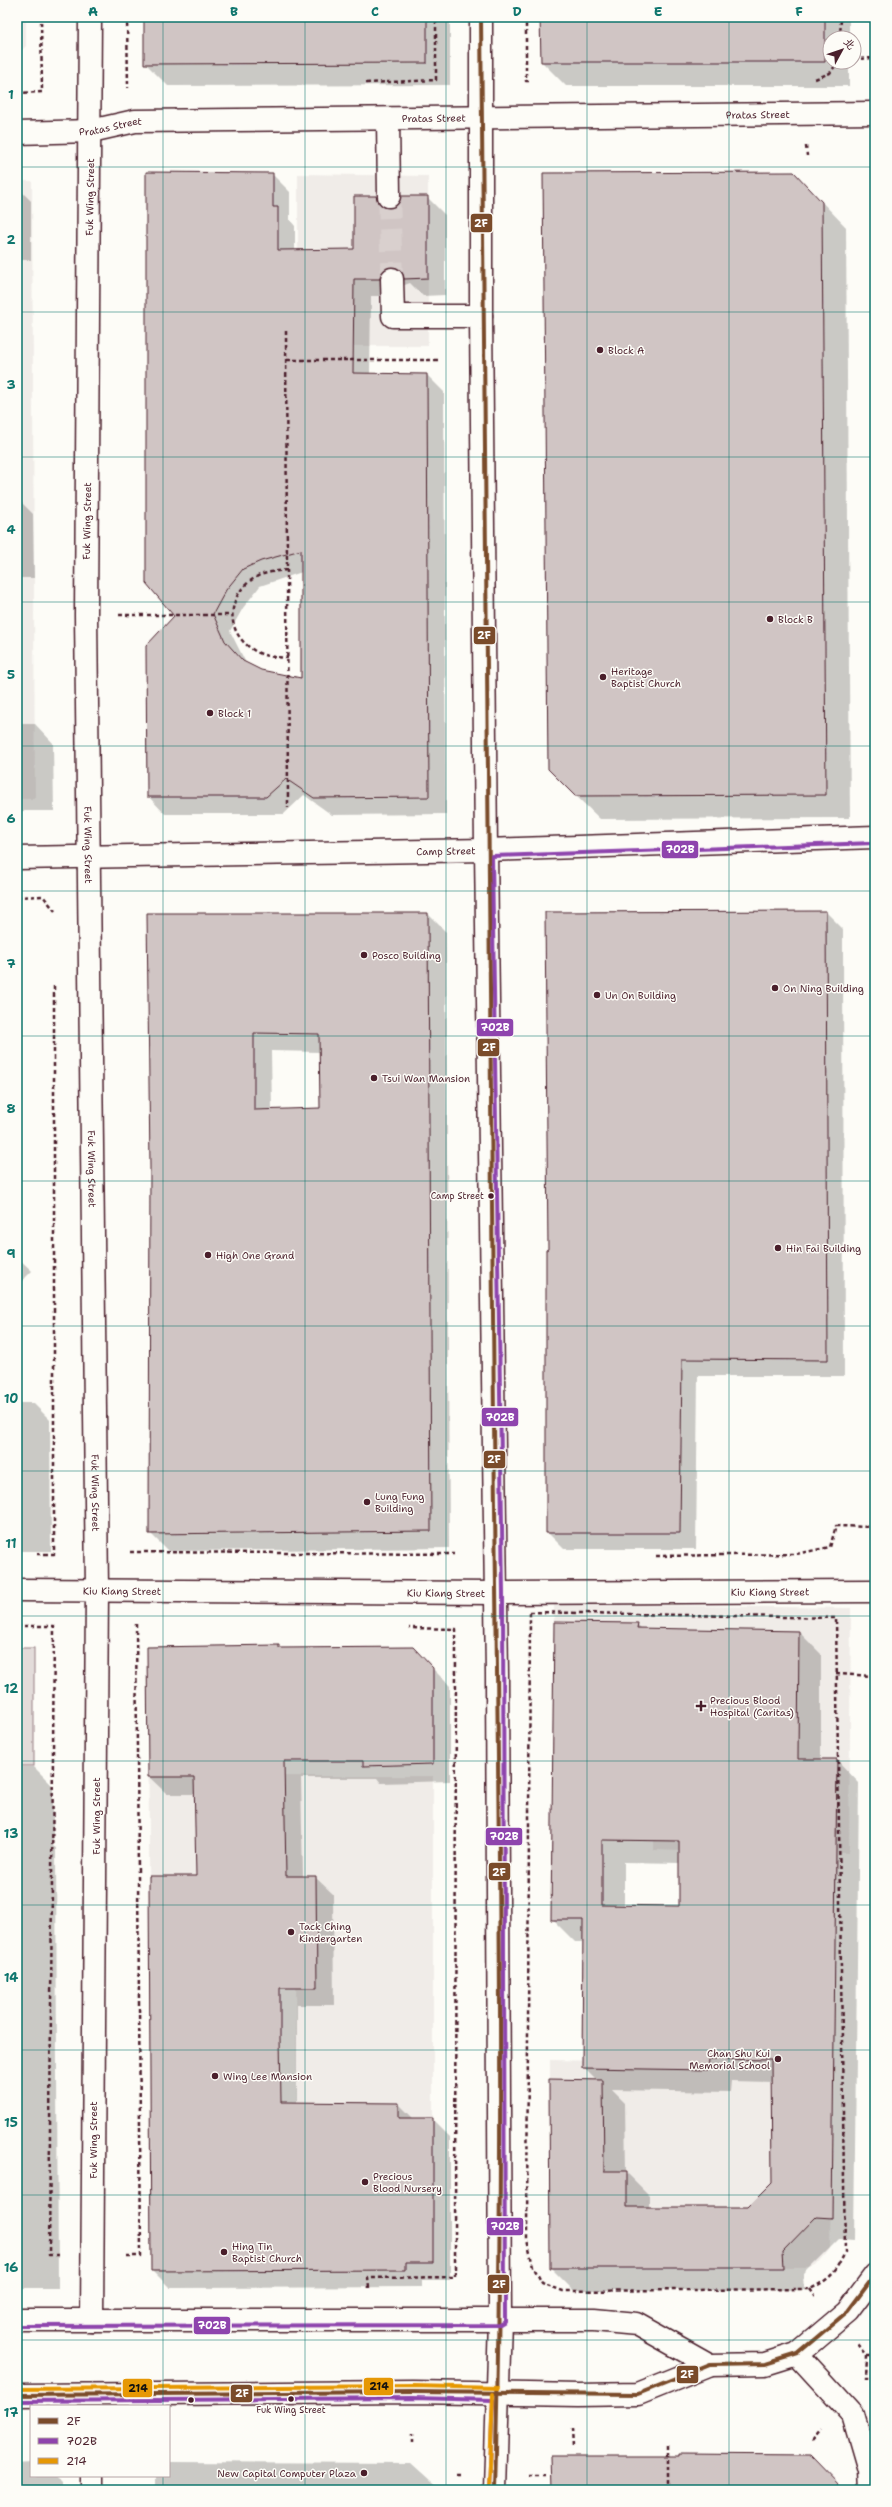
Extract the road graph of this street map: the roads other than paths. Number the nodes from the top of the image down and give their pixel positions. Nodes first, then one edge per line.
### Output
1 (90, 17) edge
2 (481, 17) edge
3 (875, 113) edge
4 (388, 119) junction
5 (480, 119) junction
6 (91, 131) junction
7 (17, 133) edge
8 (389, 196) tunnel mouth
9 (392, 279) tunnel mouth
10 (481, 316) junction
11 (875, 837) edge
12 (486, 850) junction
13 (88, 856) junction
14 (17, 858) edge
15 (17, 1590) edge
16 (97, 1590) junction
17 (875, 1591) edge
18 (497, 1593) junction
19 (875, 2275) edge
20 (500, 2319) junction
21 (17, 2320) edge
22 (92, 2320) junction
23 (797, 2354) junction
24 (710, 2365) junction
25 (499, 2394) junction
26 (17, 2395) edge
27 (91, 2400) edge
28 (92, 2477) edge
29 (92, 2490) edge
30 (495, 2490) edge
31 (870, 2490) edge

1 - 6 street, Fuk Wing Street
2 - 5 street
3 - 5 street, Pratas Street
4 - 5 street, Pratas Street
4 - 6 street, Pratas Street
4 - 8 street
5 - 10 street
6 - 7 street, Pratas Street
6 - 13 street, Fuk Wing Street
9 - 10 street
10 - 12 street
11 - 12 street, Camp Street
12 - 13 street, Camp Street
12 - 18 street
13 - 14 street, Camp Street
13 - 16 street, Fuk Wing Street
15 - 16 street, Kiu Kiang Street
16 - 18 street, Kiu Kiang Street
16 - 22 street, Fuk Wing Street
17 - 18 street, Kiu Kiang Street
18 - 20 street
19 - 23 street
20 - 22 street
20 - 24 street
20 - 25 street
21 - 22 street
23 - 24 street
23 - 31 street
24 - 25 street
25 - 27 street
25 - 30 street
26 - 27 street
28 - 29 street

